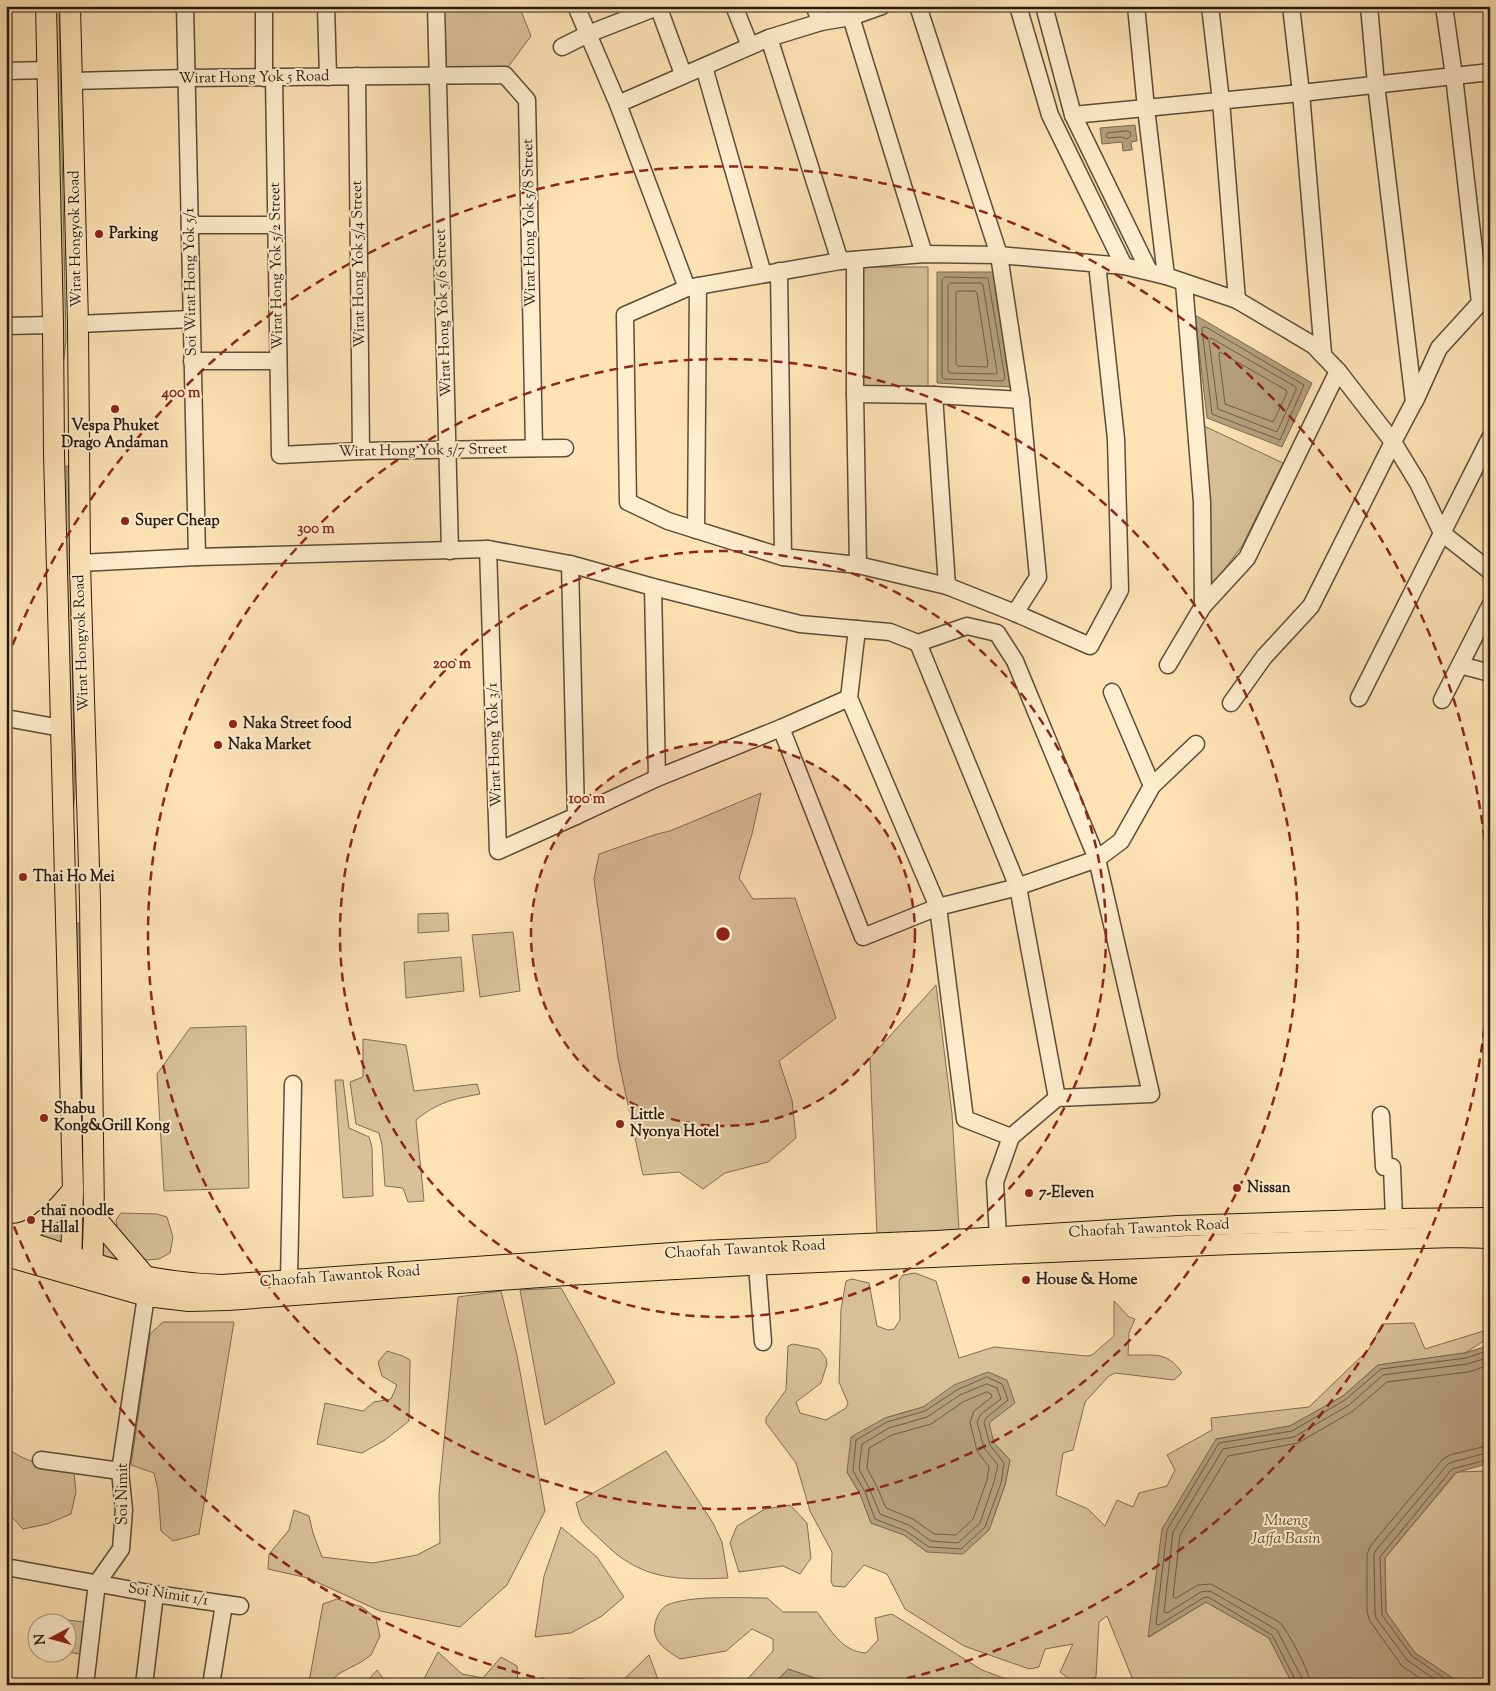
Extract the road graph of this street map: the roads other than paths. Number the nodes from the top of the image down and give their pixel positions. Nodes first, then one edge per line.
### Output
1 (46, 6) edge
2 (70, 6) edge
3 (186, 6) edge
4 (264, 6) edge
5 (326, 6) edge
6 (436, 6) edge
7 (576, 6) edge
8 (659, 6) edge
9 (734, 6) edge
10 (814, 6) edge
11 (882, 6) edge
12 (918, 6) edge
13 (1018, 6) edge
14 (1044, 6) edge
15 (1136, 6) edge
16 (1210, 6) edge
17 (1291, 6) edge
18 (1369, 6) edge
19 (1444, 6) edge
20 (851, 17) junction
21 (820, 22) junction
22 (588, 34) junction
23 (769, 38) junction
24 (750, 46) junction
25 (562, 47) dead end
26 (704, 67) junction
27 (6, 70) edge
28 (47, 70) junction
29 (1490, 72) edge
30 (683, 74) junction
31 (437, 75) junction
32 (356, 76) junction
33 (1454, 76) junction
34 (269, 77) junction
35 (328, 77) junction
36 (187, 78) junction
37 (72, 81) junction
38 (1376, 84) junction
39 (1301, 93) junction
40 (1221, 101) junction
41 (618, 104) junction
42 (1146, 108) junction
43 (1073, 115) junction
44 (190, 225) junction
45 (275, 225) junction
46 (924, 254) junction
47 (999, 254) junction
48 (847, 260) junction
49 (1097, 264) junction
50 (1124, 266) junction
51 (1148, 271) junction
52 (771, 273) junction
53 (1166, 276) junction
54 (1184, 283) junction
55 (693, 287) junction
56 (1485, 297) edge
57 (1238, 300) junction
58 (192, 318) junction
59 (78, 324) junction
60 (53, 325) junction
61 (6, 326) edge
62 (1323, 354) junction
63 (192, 360) junction
64 (278, 362) junction
65 (1338, 371) junction
66 (855, 394) junction
67 (934, 394) junction
68 (1021, 400) junction
69 (1414, 402) junction
70 (1490, 438) edge
71 (1393, 442) junction
72 (534, 448) junction
73 (565, 448) dead end
74 (448, 450) junction
75 (361, 451) junction
76 (54, 454) junction
77 (78, 454) junction
78 (696, 530) junction
79 (1442, 533) junction
80 (488, 549) junction
81 (450, 551) junction
82 (197, 557) junction
83 (783, 557) junction
84 (80, 563) junction
85 (570, 564) junction
86 (858, 565) junction
87 (1490, 571) edge
88 (947, 586) junction
89 (654, 588) junction
90 (1203, 606) junction
91 (1490, 606) edge
92 (1016, 613) junction
93 (857, 629) junction
94 (918, 643) junction
95 (1168, 665) dead end
96 (1460, 665) junction
97 (1490, 673) edge
98 (1112, 692) dead end
99 (849, 698) junction
100 (1359, 698) dead end
101 (1442, 700) dead end
102 (1231, 702) dead end
103 (6, 718) edge
104 (60, 728) junction
105 (781, 728) junction
106 (1196, 744) dead end
107 (657, 778) junction
108 (1152, 786) junction
109 (576, 816) junction
110 (1097, 859) junction
111 (1018, 887) junction
112 (90, 901) junction
113 (65, 902) junction
114 (938, 907) junction
115 (293, 1084) dead end
116 (1058, 1098) junction
117 (1381, 1115) dead end
118 (1011, 1137) junction
119 (72, 1190) junction
120 (94, 1216) junction
121 (1490, 1218) edge
122 (1394, 1219) junction
123 (6, 1235) edge
124 (998, 1237) junction
125 (1490, 1238) edge
126 (6, 1256) edge
127 (757, 1264) junction
128 (71, 1265) junction
129 (92, 1271) junction
130 (288, 1280) junction
131 (146, 1286) junction
132 (763, 1342) dead end
133 (41, 1460) dead end
134 (120, 1471) junction
135 (6, 1567) edge
136 (97, 1583) junction
137 (155, 1594) junction
138 (85, 1685) edge
139 (144, 1685) edge
140 (211, 1685) edge

1 - 28 main road, Wirat Hongyok Road
2 - 37 main road, Wirat Hongyok Road
3 - 36 street, Soi Wirat Hong Yok 5/1
4 - 34 street, Wirat Hong Yok 5/2 Street
5 - 35 street
6 - 31 street
7 - 22 street
8 - 22 street
8 - 30 street
9 - 24 street
10 - 21 street
11 - 20 street
12 - 47 street
13 - 50 street
14 - 43 street
15 - 42 street
16 - 40 street
17 - 39 street
18 - 38 street
19 - 33 street
20 - 21 street
20 - 46 street
21 - 23 street
22 - 25 street
22 - 41 street
23 - 24 street
23 - 48 street
24 - 26 street
26 - 30 street
26 - 52 street
27 - 28 street
28 - 60 main road, Wirat Hongyok Road
29 - 33 street
30 - 41 street
31 - 32 street, Wirat Hong Yok 5 Road
31 - 72 street, Wirat Hong Yok 5/8 Street
31 - 74 street, Wirat Hong Yok 5/6 Street
32 - 35 street, Wirat Hong Yok 5 Road
32 - 75 street, Wirat Hong Yok 5/4 Street
33 - 38 street
33 - 56 street
34 - 35 street, Wirat Hong Yok 5 Road
34 - 36 street, Wirat Hong Yok 5 Road
34 - 45 street, Wirat Hong Yok 5/2 Street
36 - 37 street, Wirat Hong Yok 5 Road
36 - 44 street, Soi Wirat Hong Yok 5/1
37 - 59 main road, Wirat Hongyok Road
38 - 39 street
38 - 69 street
39 - 40 street
39 - 62 street
40 - 42 street
40 - 57 street
41 - 55 street
42 - 43 street
42 - 53 street
43 - 51 street
44 - 45 street
44 - 58 street, Soi Wirat Hong Yok 5/1
45 - 64 street, Wirat Hong Yok 5/2 Street
46 - 47 street
46 - 48 street
47 - 49 street
47 - 68 street
48 - 52 street
48 - 66 street
49 - 50 street
49 - 92 street
50 - 51 street
51 - 53 street
52 - 55 street
52 - 83 street
53 - 54 street
54 - 57 street
54 - 90 street
55 - 78 street
55 - 78 street
56 - 69 street
57 - 62 street
58 - 59 street
58 - 63 street, Soi Wirat Hong Yok 5/1
59 - 77 main road, Wirat Hongyok Road
60 - 61 street
60 - 76 main road, Wirat Hongyok Road
62 - 65 street
63 - 64 street
63 - 82 street, Soi Wirat Hong Yok 5/1
64 - 75 street, Wirat Hong Yok 5/7 Street
65 - 71 street
65 - 90 street
66 - 67 street
66 - 86 street
67 - 68 street
67 - 88 street
68 - 92 street
69 - 71 street
70 - 79 street
71 - 79 street
71 - 102 street
72 - 73 street, Wirat Hong Yok 5/7 Street
72 - 74 street, Wirat Hong Yok 5/7 Street
74 - 75 street, Wirat Hong Yok 5/7 Street
74 - 81 street, Wirat Hong Yok 5/6 Street
76 - 77 main road
76 - 104 main road, Wirat Hongyok Road
77 - 84 main road, Wirat Hongyok Road
78 - 83 street
79 - 87 street
79 - 100 street
80 - 81 street
80 - 85 street
80 - 109 street, Wirat Hong Yok 3/1
81 - 82 street
82 - 84 street
83 - 86 street
84 - 112 main road, Wirat Hongyok Road
85 - 89 street
85 - 109 street
86 - 88 street
88 - 92 street
89 - 93 street
89 - 107 street
90 - 95 street
91 - 96 street
93 - 94 street
93 - 99 street
94 - 110 street
94 - 111 street
96 - 97 street
96 - 101 street
98 - 108 street
99 - 105 street
99 - 114 street
103 - 104 street
104 - 113 main road, Wirat Hongyok Road
105 - 107 street
105 - 114 street
106 - 108 street
107 - 109 street
108 - 110 street
110 - 111 street
110 - 116 street
111 - 114 street
111 - 116 street
112 - 113 main road
112 - 120 main road, Wirat Hongyok Road
113 - 119 main road, Wirat Hongyok Road
114 - 118 street
115 - 130 street
116 - 118 street
117 - 122 street
118 - 124 street
119 - 123 main road
119 - 128 main road, Wirat Hongyok Road
120 - 129 main road, Wirat Hongyok Road
120 - 131 main road
121 - 122 main road, Chaofah Tawantok Road
122 - 124 main road, Chaofah Tawantok Road
123 - 128 main road, Chaofah Tawantok Road
124 - 130 main road, Chaofah Tawantok Road
125 - 127 main road, Chaofah Tawantok Road
126 - 128 main road, Chaofah Tawantok Road
127 - 131 main road, Chaofah Tawantok Road
127 - 132 street
128 - 129 main road, Chaofah Tawantok Road
129 - 131 main road, Chaofah Tawantok Road
130 - 131 main road, Chaofah Tawantok Road
131 - 134 street, Soi Nimit
133 - 134 street
134 - 136 street, Soi Nimit
135 - 136 street, Soi Nimit 1/1
136 - 137 street, Soi Nimit 1/1
136 - 138 street, Soi Nimit
137 - 139 street
137 - 140 street, Soi Nimit 1/1

